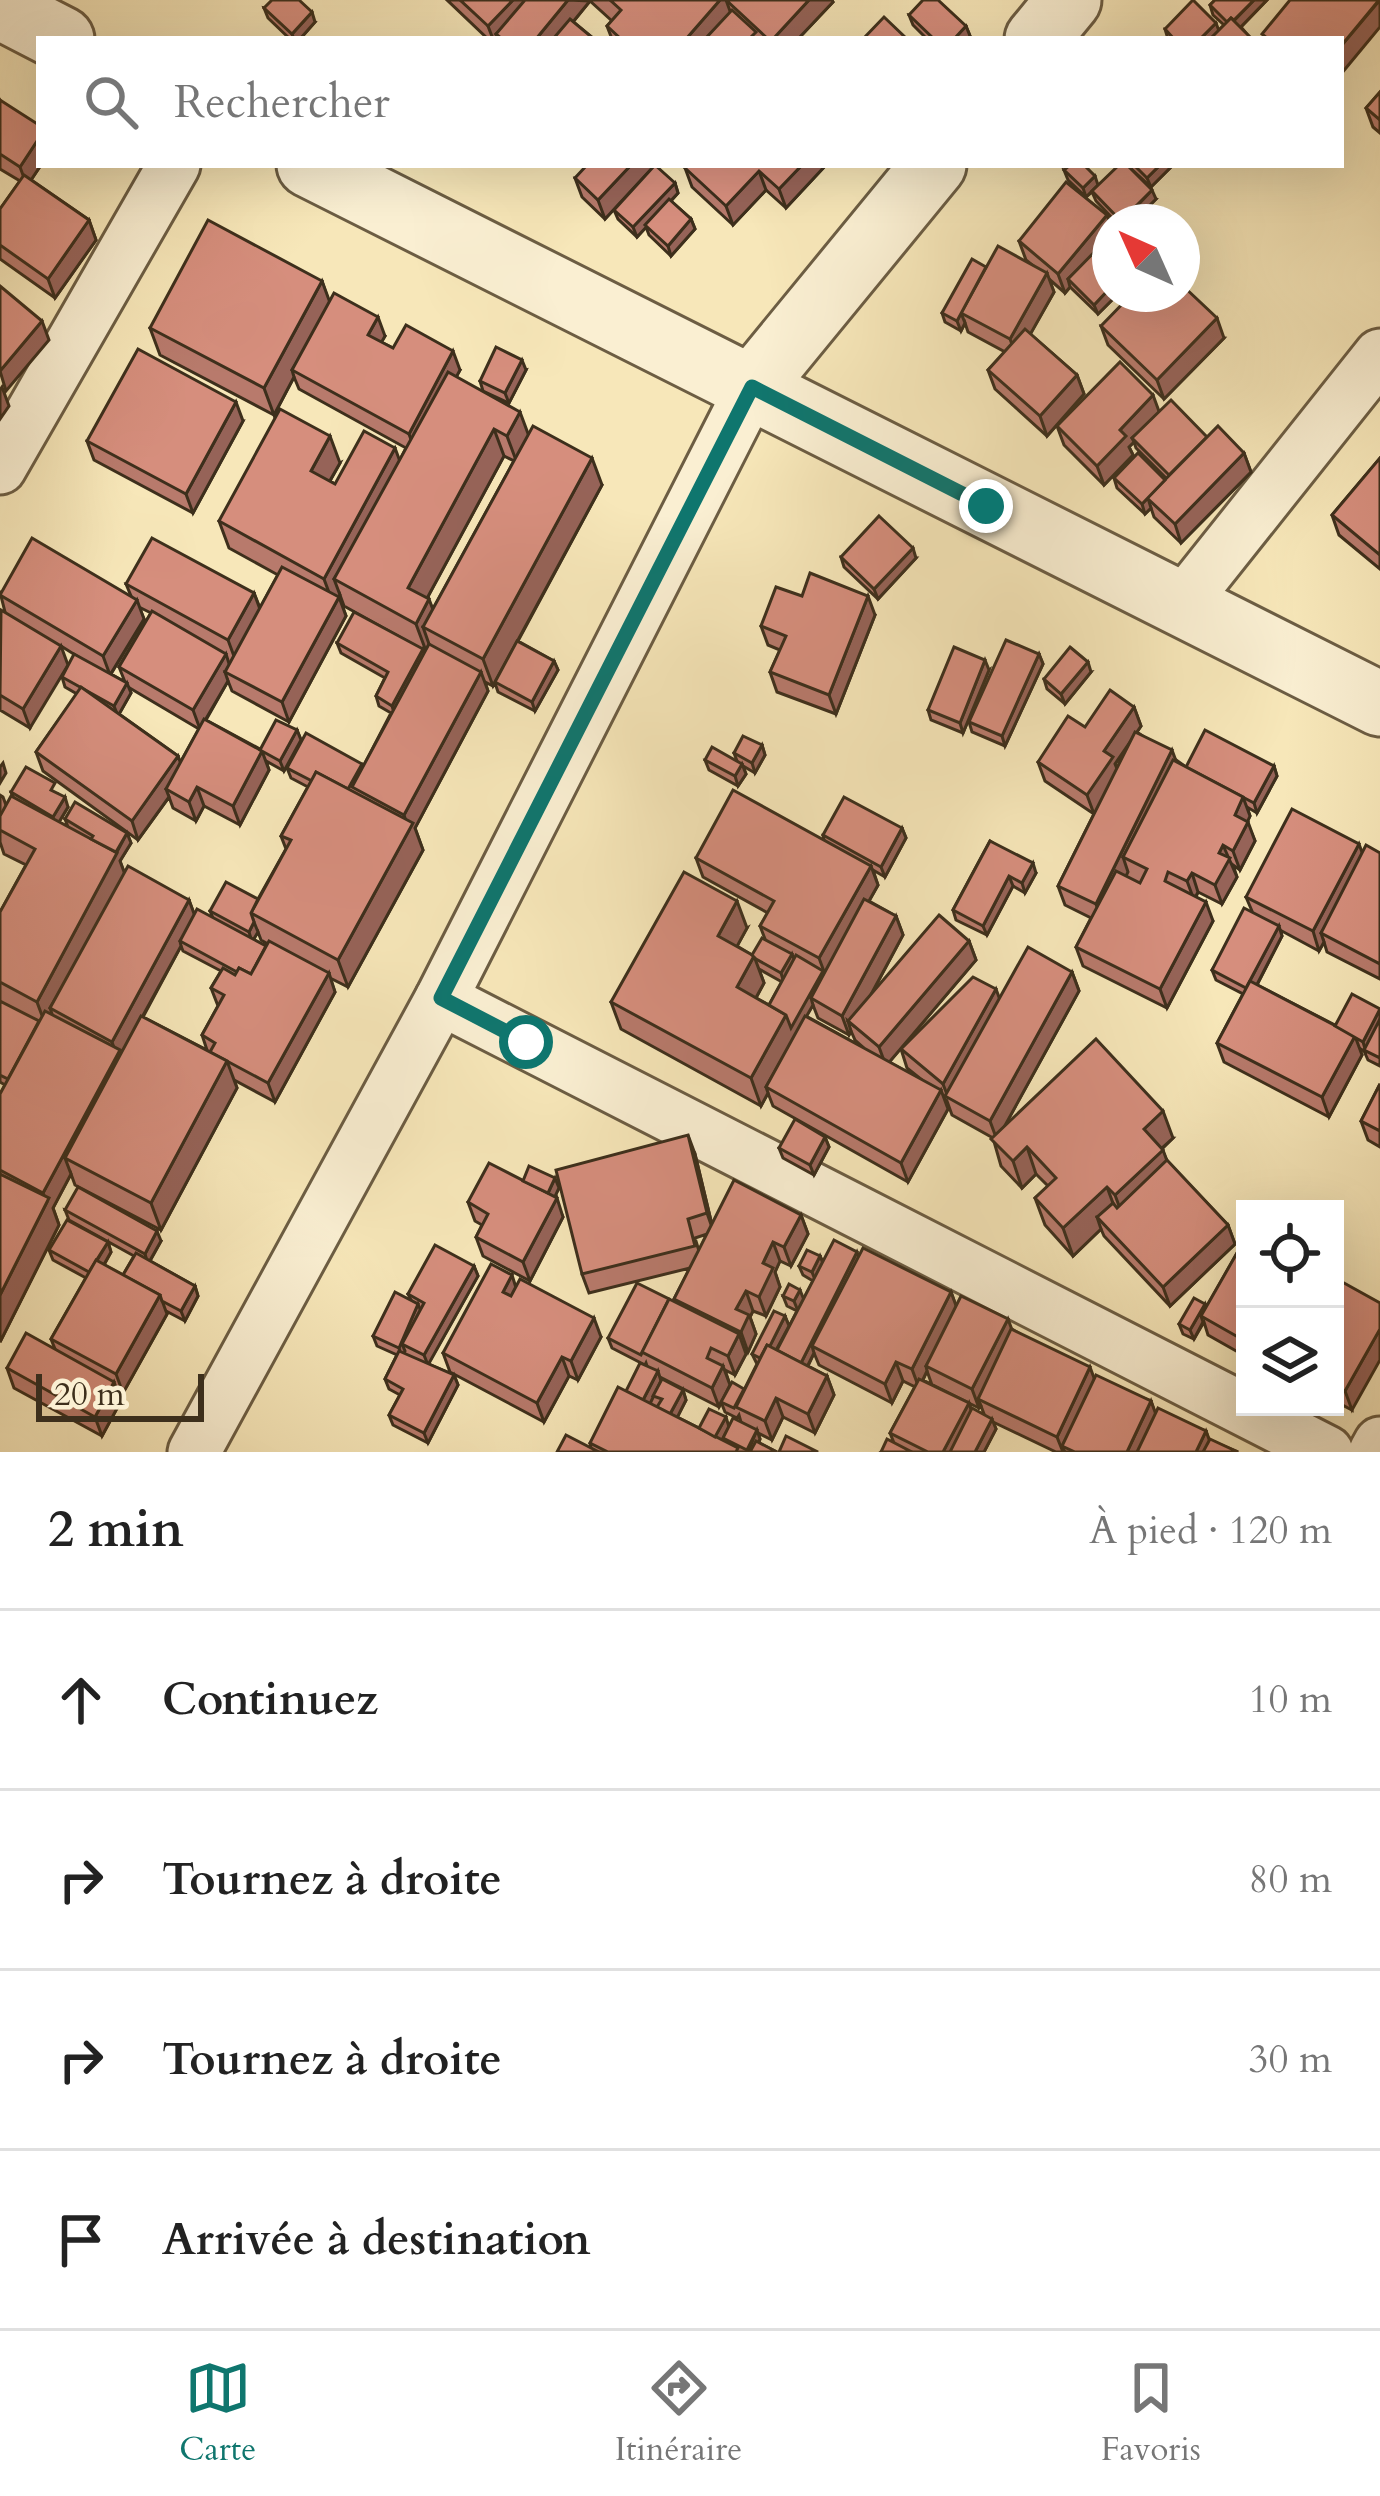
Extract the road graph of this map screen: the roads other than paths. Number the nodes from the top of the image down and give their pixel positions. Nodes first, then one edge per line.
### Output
1 (1069, 0) edge
2 (0, 7) edge
3 (56, 36) edge
4 (1039, 36) edge
5 (172, 168) edge
6 (314, 168) edge
7 (932, 168) edge
8 (1380, 356) edge
9 (752, 387) junction
10 (0, 468) edge
11 (1181, 605) junction
12 (1380, 704) edge
13 (441, 998) junction
14 (1380, 1443) edge
15 (194, 1452) edge
16 (1327, 1452) edge
17 (1376, 1452) edge

1 - 4 street
2 - 3 street
5 - 10 street
6 - 9 street
7 - 9 street
8 - 11 street
9 - 11 street
9 - 13 street
11 - 12 street
13 - 15 street
13 - 16 street
14 - 17 street

